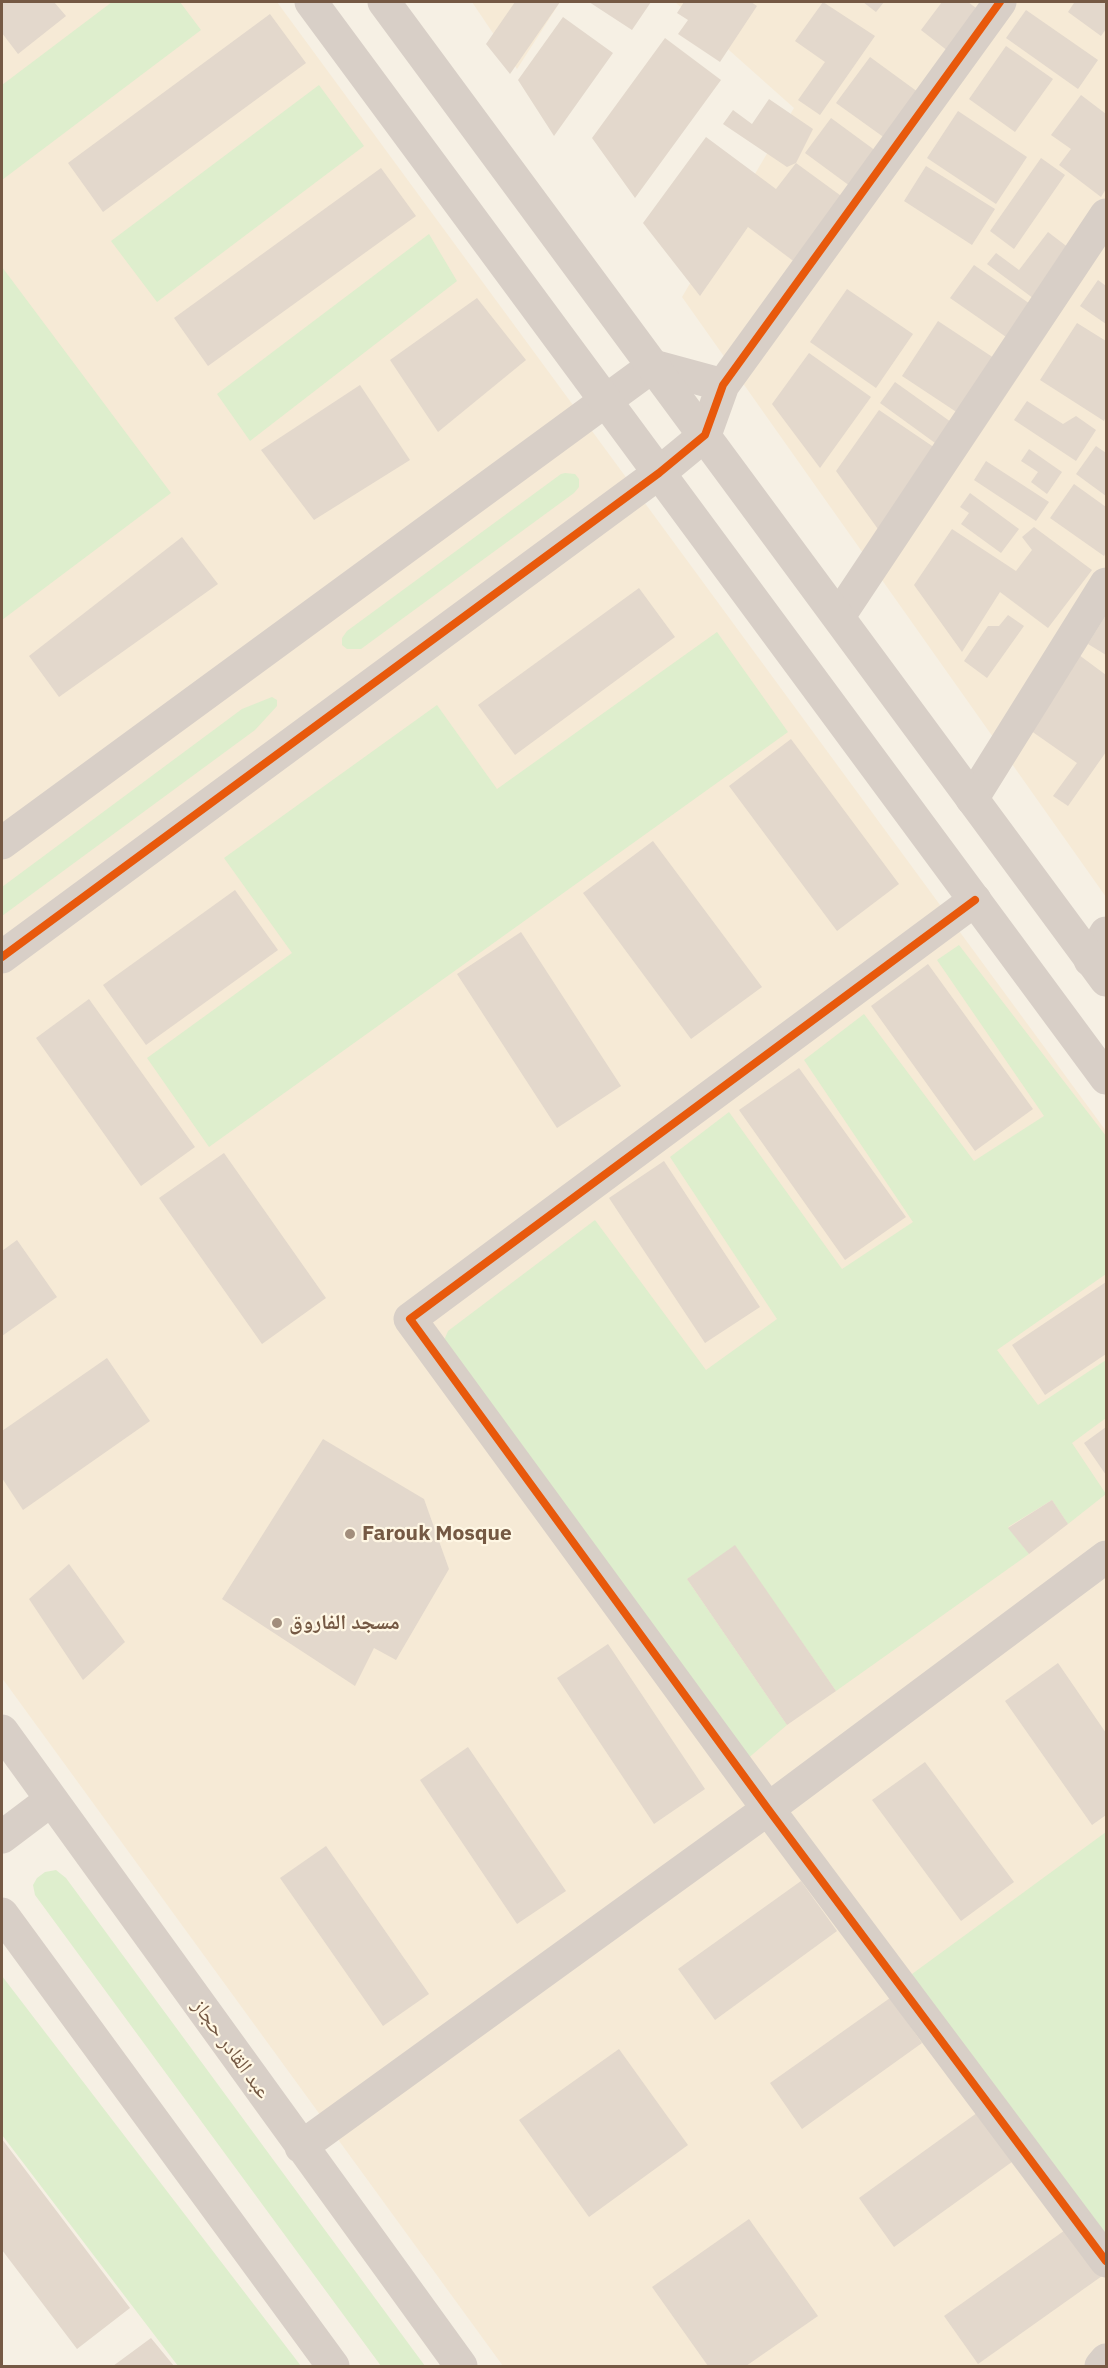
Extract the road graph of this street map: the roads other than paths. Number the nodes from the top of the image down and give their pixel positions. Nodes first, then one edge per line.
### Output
1 (311, 2) edge
2 (384, 2) edge
3 (1000, 2) edge
4 (1107, 215) edge
5 (653, 366) junction
6 (723, 385) junction
7 (605, 400) junction
8 (705, 435) junction
9 (659, 473) junction
10 (1107, 584) edge
11 (839, 616) junction
12 (972, 799) junction
13 (2, 843) edge
14 (975, 900) junction
15 (2, 957) edge
16 (1101, 958) edge
17 (1107, 1078) edge
18 (1107, 1557) edge
19 (2, 1731) edge
20 (51, 1800) junction
21 (768, 1809) junction
22 (2, 1837) edge
23 (2, 1914) edge
24 (301, 2147) junction
25 (1107, 2261) edge
26 (1107, 2360) edge
27 (333, 2367) edge
28 (461, 2367) edge
29 (1101, 2367) edge

1 - 7 street
2 - 5 street
3 - 6 street
4 - 11 street
5 - 6 street
5 - 7 street
5 - 8 street
6 - 8 street
7 - 9 street
7 - 13 street
8 - 9 street
8 - 11 street
9 - 14 street
9 - 15 street
10 - 12 street
11 - 12 street
12 - 16 street
14 - 17 street
14 - 21 street
18 - 21 street
19 - 20 street, عبد القادر حجاز
20 - 22 street
20 - 24 street, عبد القادر حجاز
21 - 24 street
21 - 25 street
23 - 27 street
24 - 28 street, عبد القادر حجاز
26 - 29 street

